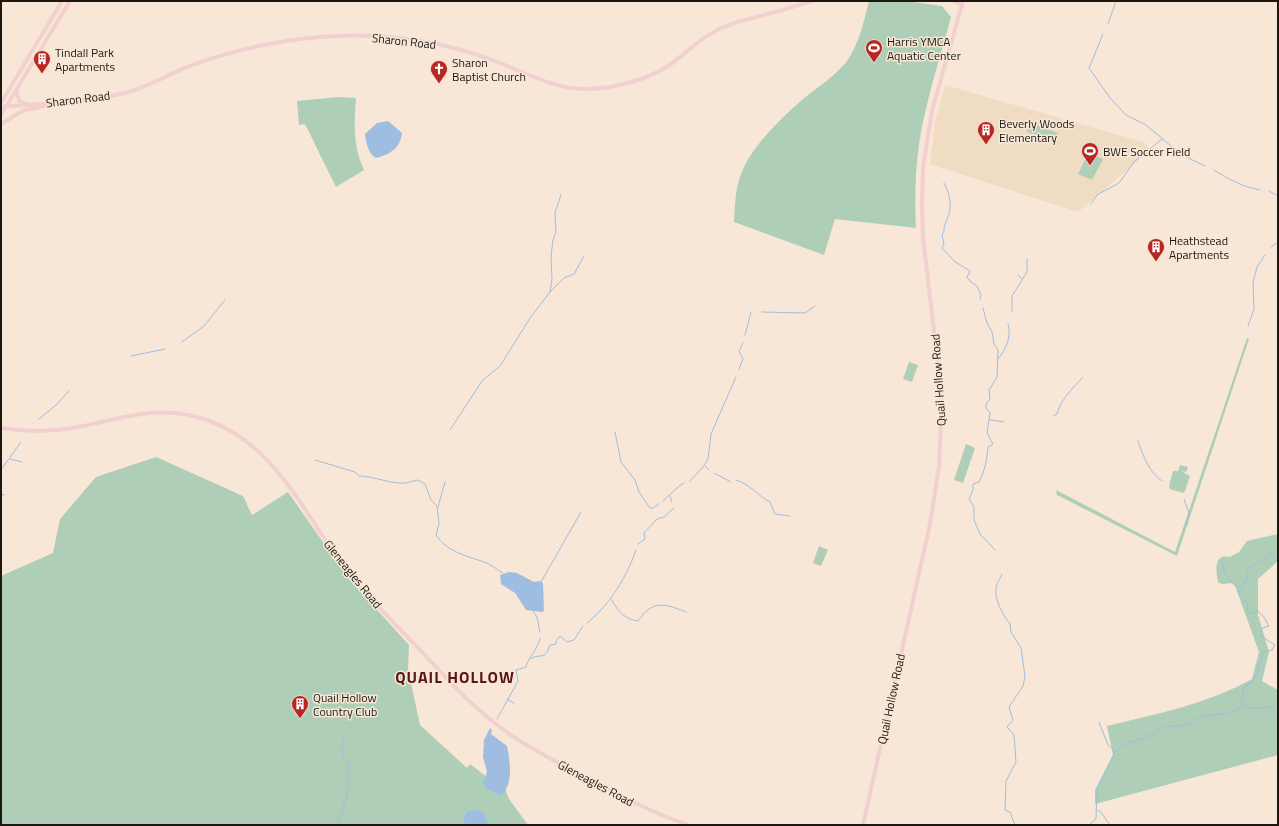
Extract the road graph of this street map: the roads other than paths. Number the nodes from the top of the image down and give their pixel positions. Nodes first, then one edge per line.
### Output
1 (62, 1) edge
2 (70, 1) edge
3 (813, 1) edge
4 (953, 1) edge
5 (962, 3) edge
6 (16, 90) junction
7 (1, 103) edge
8 (52, 103) junction
9 (32, 105) junction
10 (3, 107) edge
11 (1, 115) edge
12 (1, 124) edge
13 (1, 428) edge
14 (688, 825) edge
15 (863, 825) edge

1 - 7 main road
2 - 6 main road
3 - 8 main road, Sharon Road
4 - 5 main road
5 - 15 main road, Quail Hollow Road
6 - 9 main road
6 - 10 main road
8 - 9 main road, Sharon Road
8 - 12 main road
9 - 10 main road, Sharon Road
10 - 11 main road
13 - 14 main road, Gleneagles Road

